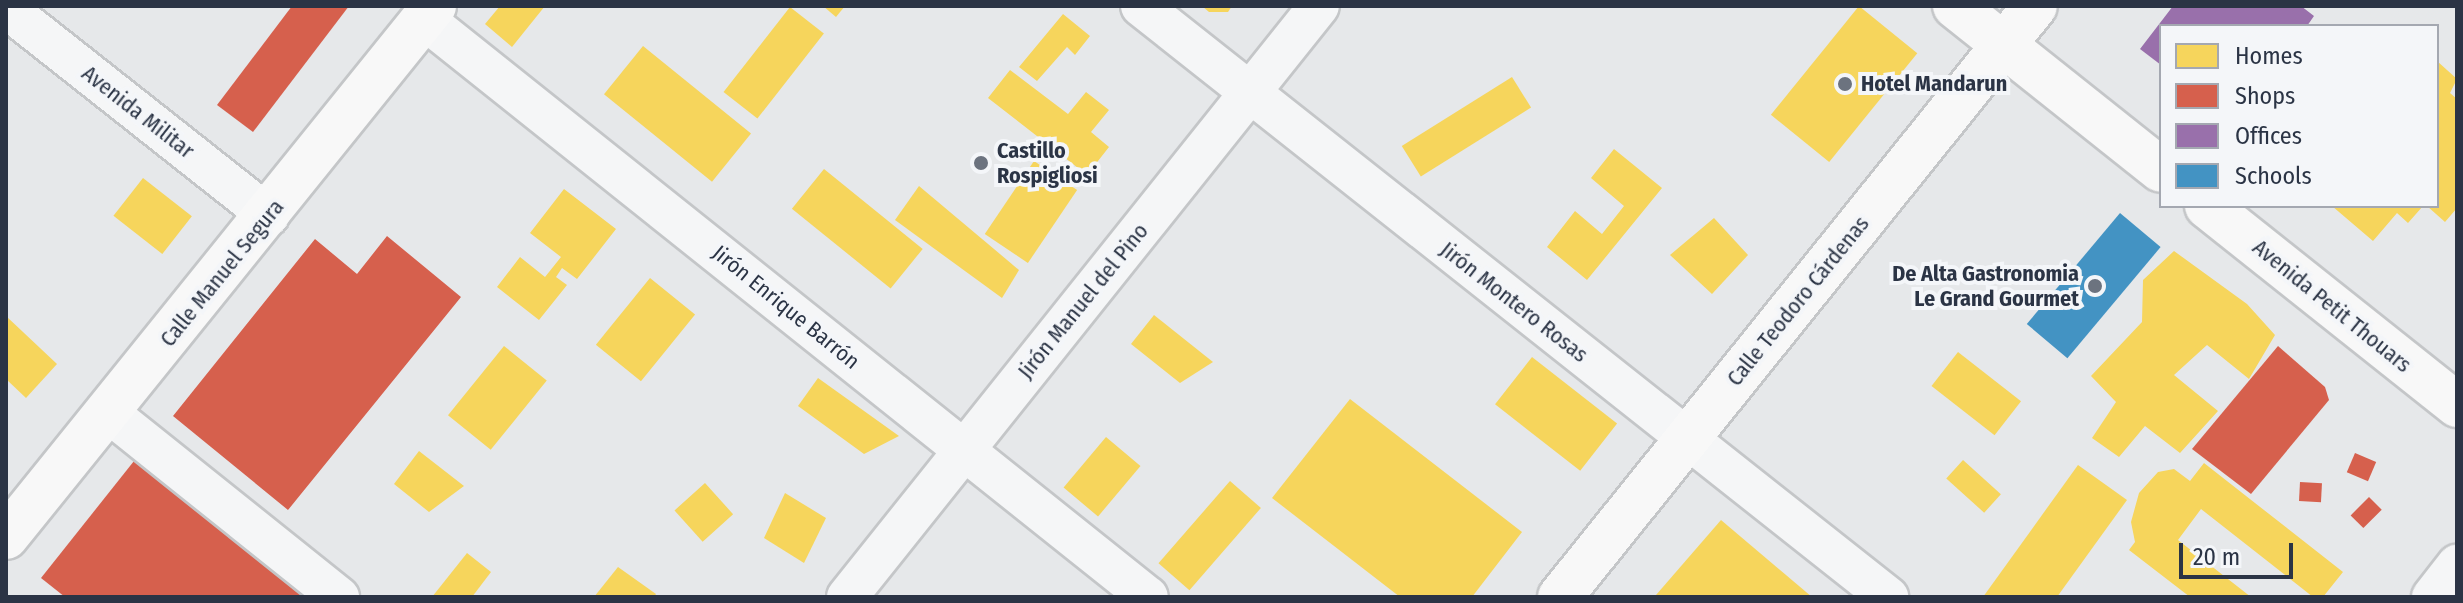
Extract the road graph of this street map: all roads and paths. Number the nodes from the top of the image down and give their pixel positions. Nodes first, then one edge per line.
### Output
1 (1141, 6) edge
2 (1319, 6) edge
3 (1955, 6) edge
4 (2035, 6) edge
5 (6, 8) edge
6 (429, 12) edge
7 (2004, 45) junction
8 (1250, 92) junction
9 (2159, 168) edge
10 (2210, 208) edge
11 (269, 216) junction
12 (2457, 405) edge
13 (109, 413) junction
14 (1687, 439) junction
15 (965, 450) junction
16 (6, 537) edge
17 (2457, 565) edge
18 (339, 597) edge
19 (847, 597) edge
20 (1148, 597) edge
21 (1560, 597) edge
22 (1888, 597) edge
23 (2432, 597) edge

1 - 8 street, Jirón Montero Rosas
2 - 8 street, Jirón Manuel del Pino
3 - 7 street
4 - 7 street, Calle Teodoro Cárdenas
5 - 11 street, Avenida Militar
6 - 11 street, Calle Manuel Segura
6 - 15 street, Jirón Enrique Barrón
7 - 9 street
7 - 14 street, Calle Teodoro Cárdenas
8 - 14 street, Jirón Montero Rosas
8 - 15 street, Jirón Manuel del Pino
10 - 12 street, Avenida Petit Thouars
11 - 13 street, Calle Manuel Segura
13 - 16 street, Calle Manuel Segura
13 - 18 street
14 - 21 street, Calle Teodoro Cárdenas
14 - 22 street, Jirón Montero Rosas
15 - 19 street, Jirón Manuel del Pino
15 - 20 street, Jirón Enrique Barrón
17 - 23 street

